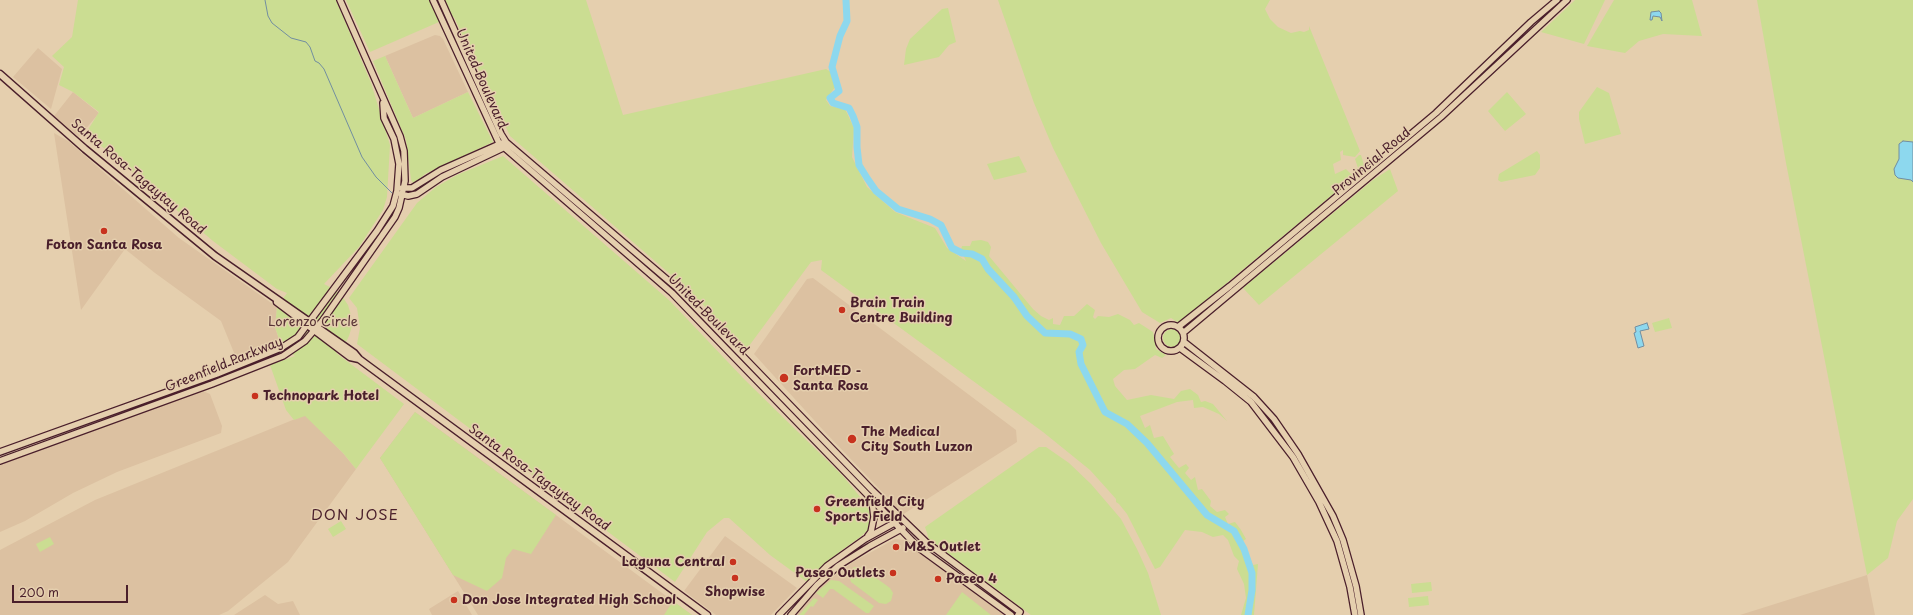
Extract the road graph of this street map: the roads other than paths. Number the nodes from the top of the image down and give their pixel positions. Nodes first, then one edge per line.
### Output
1 (340, 0) edge
2 (434, 0) edge
3 (441, 0) edge
4 (1557, 0) edge
5 (1567, 0) edge
6 (1540, 14) junction
7 (1545, 20) junction
8 (0, 74) edge
9 (1459, 90) junction
10 (1465, 95) junction
11 (382, 97) junction
12 (506, 142) junction
13 (499, 143) junction
14 (503, 148) junction
15 (404, 188) junction
16 (397, 191) junction
17 (403, 195) junction
18 (1333, 200) junction
19 (1337, 206) junction
20 (309, 324) junction
21 (1178, 327) junction
22 (316, 329) junction
23 (1183, 333) junction
24 (1184, 342) junction
25 (1180, 348) junction
26 (0, 452) edge
27 (0, 461) edge
28 (872, 500) junction
29 (902, 519) junction
30 (895, 523) junction
31 (908, 525) junction
32 (901, 530) junction
33 (865, 539) junction
34 (827, 566) junction
35 (832, 571) junction
36 (1019, 613) edge
37 (707, 615) edge
38 (779, 615) edge
39 (791, 615) edge
40 (1011, 615) edge
41 (1355, 615) edge
42 (1360, 615) edge

1 - 11 main road, Greenfield Parkway
2 - 13 main road, United Boulevard
3 - 12 main road, United Boulevard
4 - 6 main road, Provincial Road
5 - 7 main road, Provincial Road
6 - 7 main road
6 - 9 main road, Provincial Road
7 - 10 main road, Provincial Road
8 - 20 main road, Santa Rosa-Tagaytay Road
9 - 10 main road
9 - 18 main road, Provincial Road
10 - 19 main road, Provincial Road
11 - 15 main road, Greenfield Parkway
11 - 16 main road, Greenfield Parkway
12 - 13 main road
12 - 14 main road
12 - 29 main road, United Boulevard
13 - 14 main road, United Boulevard
13 - 15 main road
14 - 17 main road
14 - 28 main road, United Boulevard
15 - 16 main road
15 - 17 main road, Greenfield Parkway
16 - 17 main road
16 - 20 main road, Greenfield Parkway
17 - 22 main road, Greenfield Parkway
18 - 19 main road
18 - 21 main road, Provincial Road
19 - 23 main road, Provincial Road
20 - 22 main road, Santa Rosa-Tagaytay Road
20 - 26 main road, Greenfield Parkway
21 - 23 main road
21 - 25 main road
22 - 27 main road, Greenfield Parkway
22 - 37 main road, Santa Rosa-Tagaytay Road
23 - 24 main road
24 - 25 main road
24 - 42 main road
25 - 41 main road
28 - 30 main road, United Boulevard
28 - 33 main road
29 - 30 main road
29 - 31 main road, United Boulevard
30 - 32 main road, United Boulevard
30 - 33 main road
31 - 32 main road
31 - 36 main road, United Boulevard
32 - 35 main road
32 - 40 main road, United Boulevard
33 - 34 main road
34 - 35 main road
34 - 38 main road
35 - 39 main road

